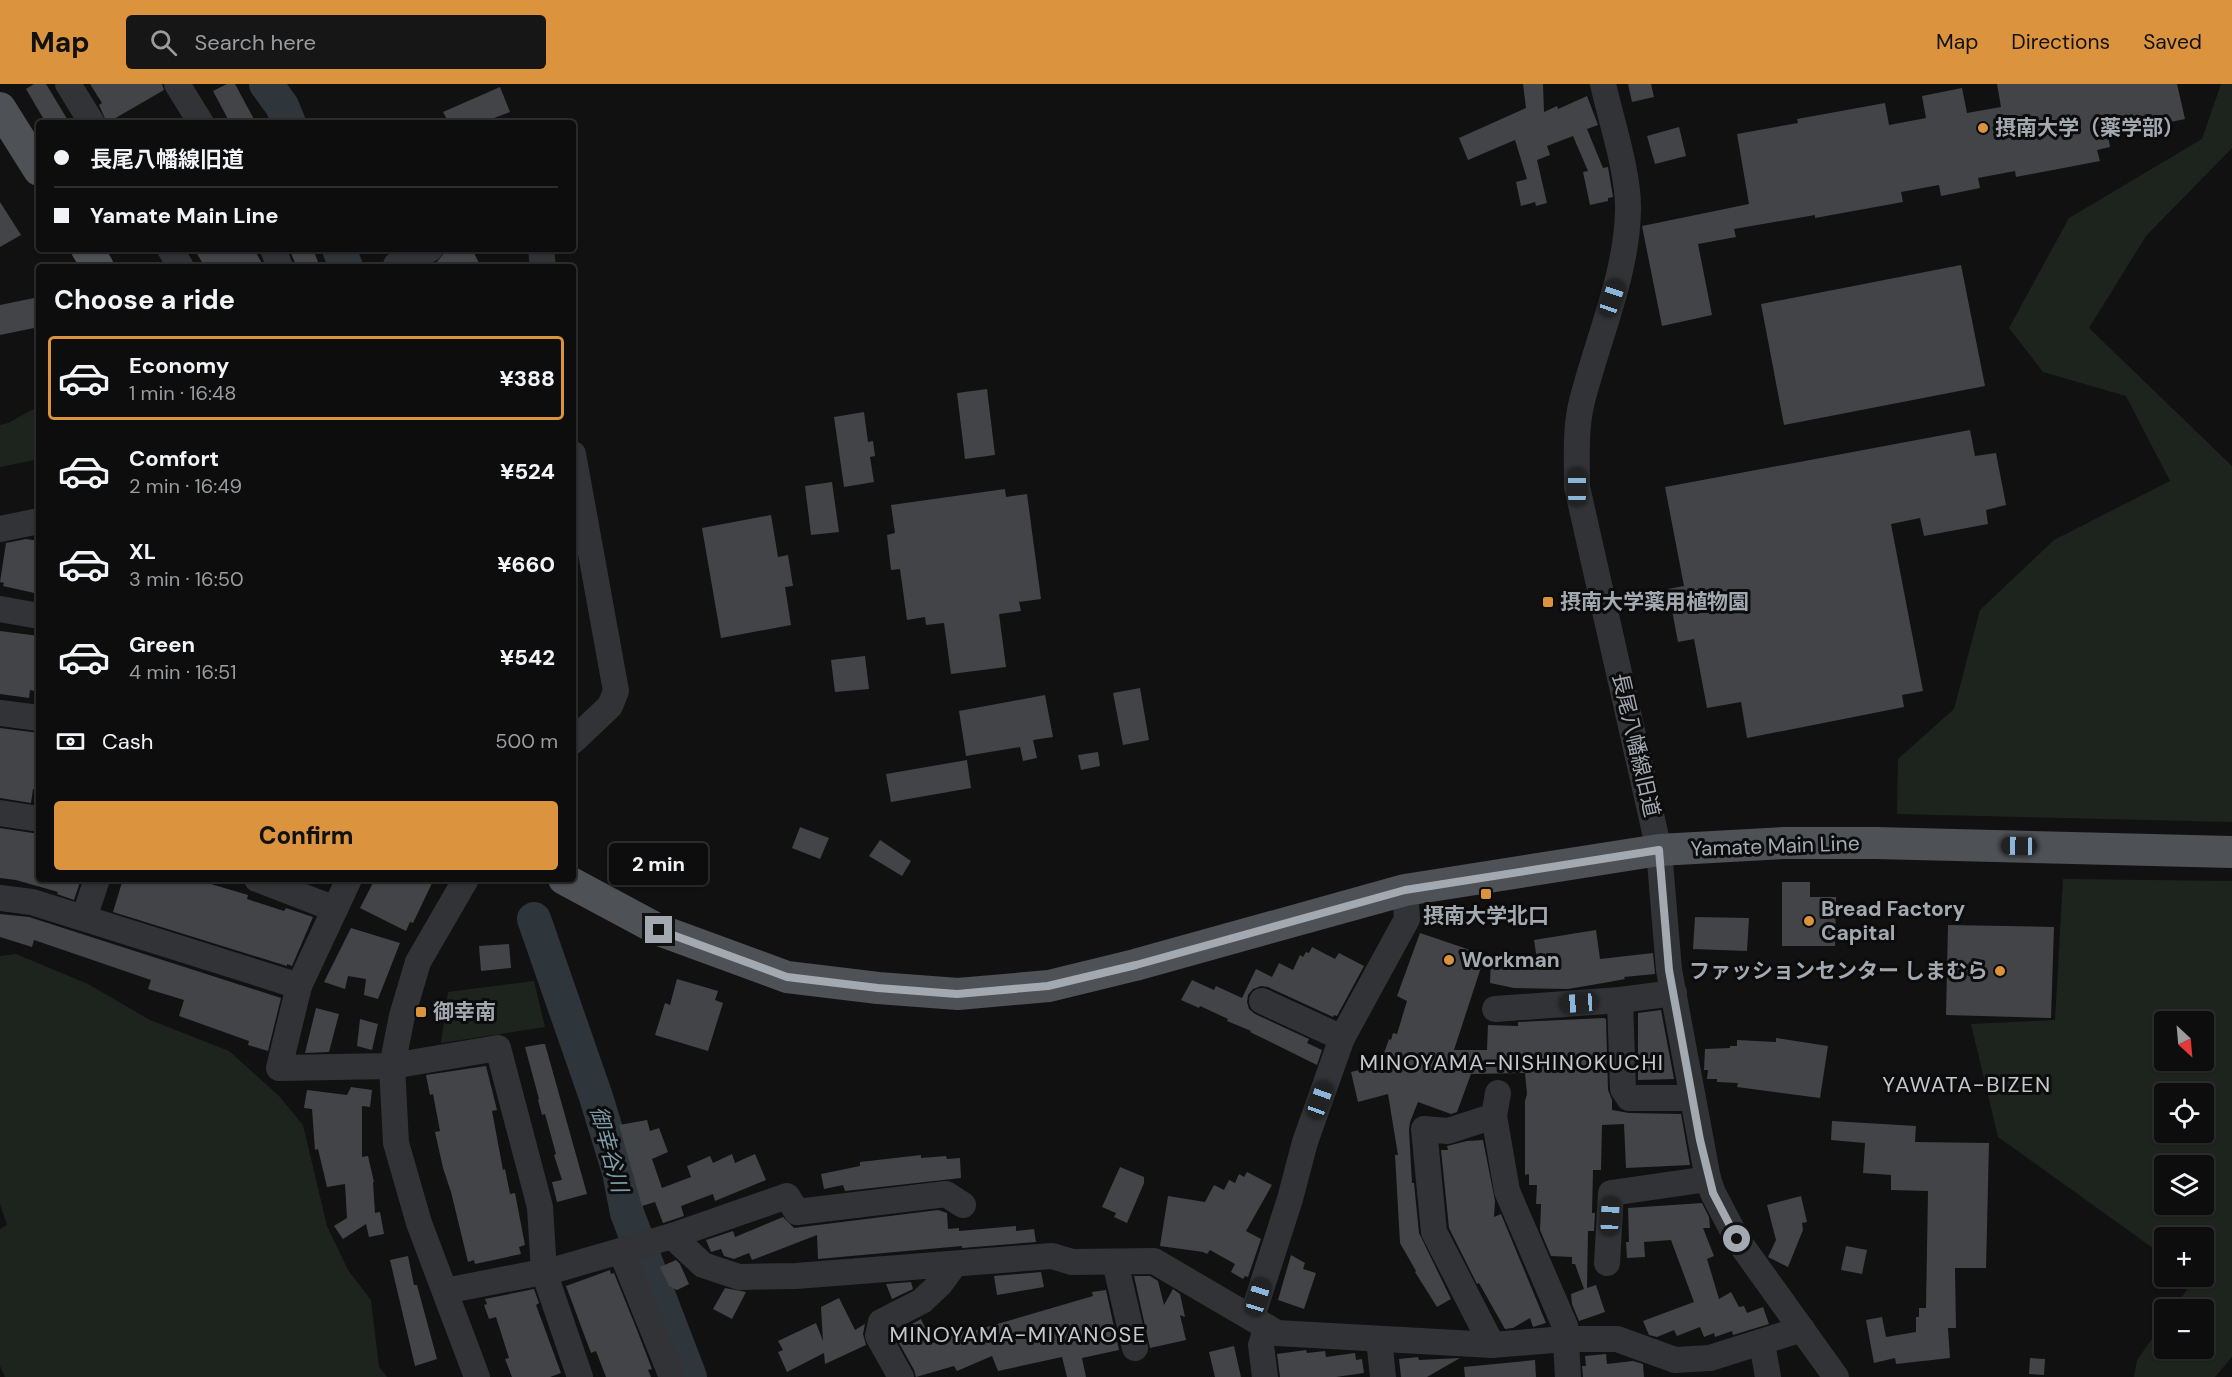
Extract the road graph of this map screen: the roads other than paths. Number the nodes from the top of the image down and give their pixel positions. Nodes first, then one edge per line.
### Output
1 (68, 84) edge
2 (1603, 84) edge
3 (183, 86) edge
4 (0, 108) edge
5 (90, 120) edge
6 (200, 120) edge
7 (36, 165) edge
8 (420, 252) edge
9 (394, 260) edge
10 (576, 487) edge
11 (36, 522) edge
12 (0, 529) edge
13 (584, 574) edge
14 (0, 609) edge
15 (36, 615) edge
16 (0, 713) edge
17 (36, 718) edge
18 (576, 738) edge
19 (0, 813) edge
20 (36, 819) edge
21 (1659, 850) junction
22 (2232, 852) edge
23 (97, 882) edge
24 (265, 882) edge
25 (348, 882) edge
26 (464, 882) edge
27 (570, 882) edge
28 (1405, 890) junction
29 (0, 898) edge
30 (335, 909) junction
31 (84, 918) junction
32 (299, 986) junction
33 (1674, 993) junction
34 (1620, 1000) junction
35 (1262, 1001) dead end
36 (1496, 1009) dead end
37 (1342, 1038) junction
38 (392, 1066) junction
39 (1693, 1098) junction
40 (1708, 1179) junction
41 (963, 1205) dead end
42 (644, 1244) junction
43 (1115, 1262) junction
44 (1607, 1263) dead end
45 (954, 1265) junction
46 (544, 1272) junction
47 (445, 1291) junction
48 (1259, 1322) junction
49 (1802, 1329) junction
50 (1379, 1339) junction
51 (1565, 1339) junction
52 (1762, 1343) junction
53 (1492, 1345) junction
54 (1135, 1348) dead end
55 (477, 1377) edge
56 (580, 1377) edge
57 (672, 1377) edge
58 (901, 1377) edge
59 (1265, 1377) edge
60 (1383, 1377) edge
61 (1568, 1377) edge
62 (1768, 1377) edge
63 (1836, 1377) edge

1 - 5 street
2 - 21 street, 長尾八幡線旧道
3 - 6 street
4 - 7 main road
8 - 9 street
10 - 13 street
11 - 12 street
13 - 18 street
14 - 15 street
16 - 17 street
19 - 20 street
21 - 22 main road, Yamate Main Line
21 - 28 main road, Yamate Main Line
21 - 33 street, 長尾八幡線旧道
23 - 31 street
24 - 30 street
25 - 30 street
26 - 38 street
27 - 28 main road, Yamate Main Line
28 - 37 street
29 - 31 street
30 - 32 street
31 - 32 street
32 - 38 street
33 - 34 street
33 - 39 street, 長尾八幡線旧道
34 - 36 street
34 - 39 street
35 - 37 street
37 - 48 street
38 - 46 street
38 - 47 street
39 - 40 street, 長尾八幡線旧道
40 - 44 street
40 - 49 street, 長尾八幡線旧道
41 - 42 street
42 - 45 street
42 - 46 street
42 - 57 street
43 - 45 street
43 - 48 street
43 - 54 street
45 - 58 street
46 - 47 street
46 - 56 street
47 - 55 street
48 - 50 street
48 - 59 street
49 - 52 street
49 - 63 street, 長尾八幡線旧道
50 - 53 street
50 - 60 street
51 - 52 street
51 - 53 street
51 - 53 street
51 - 61 street
52 - 62 street

